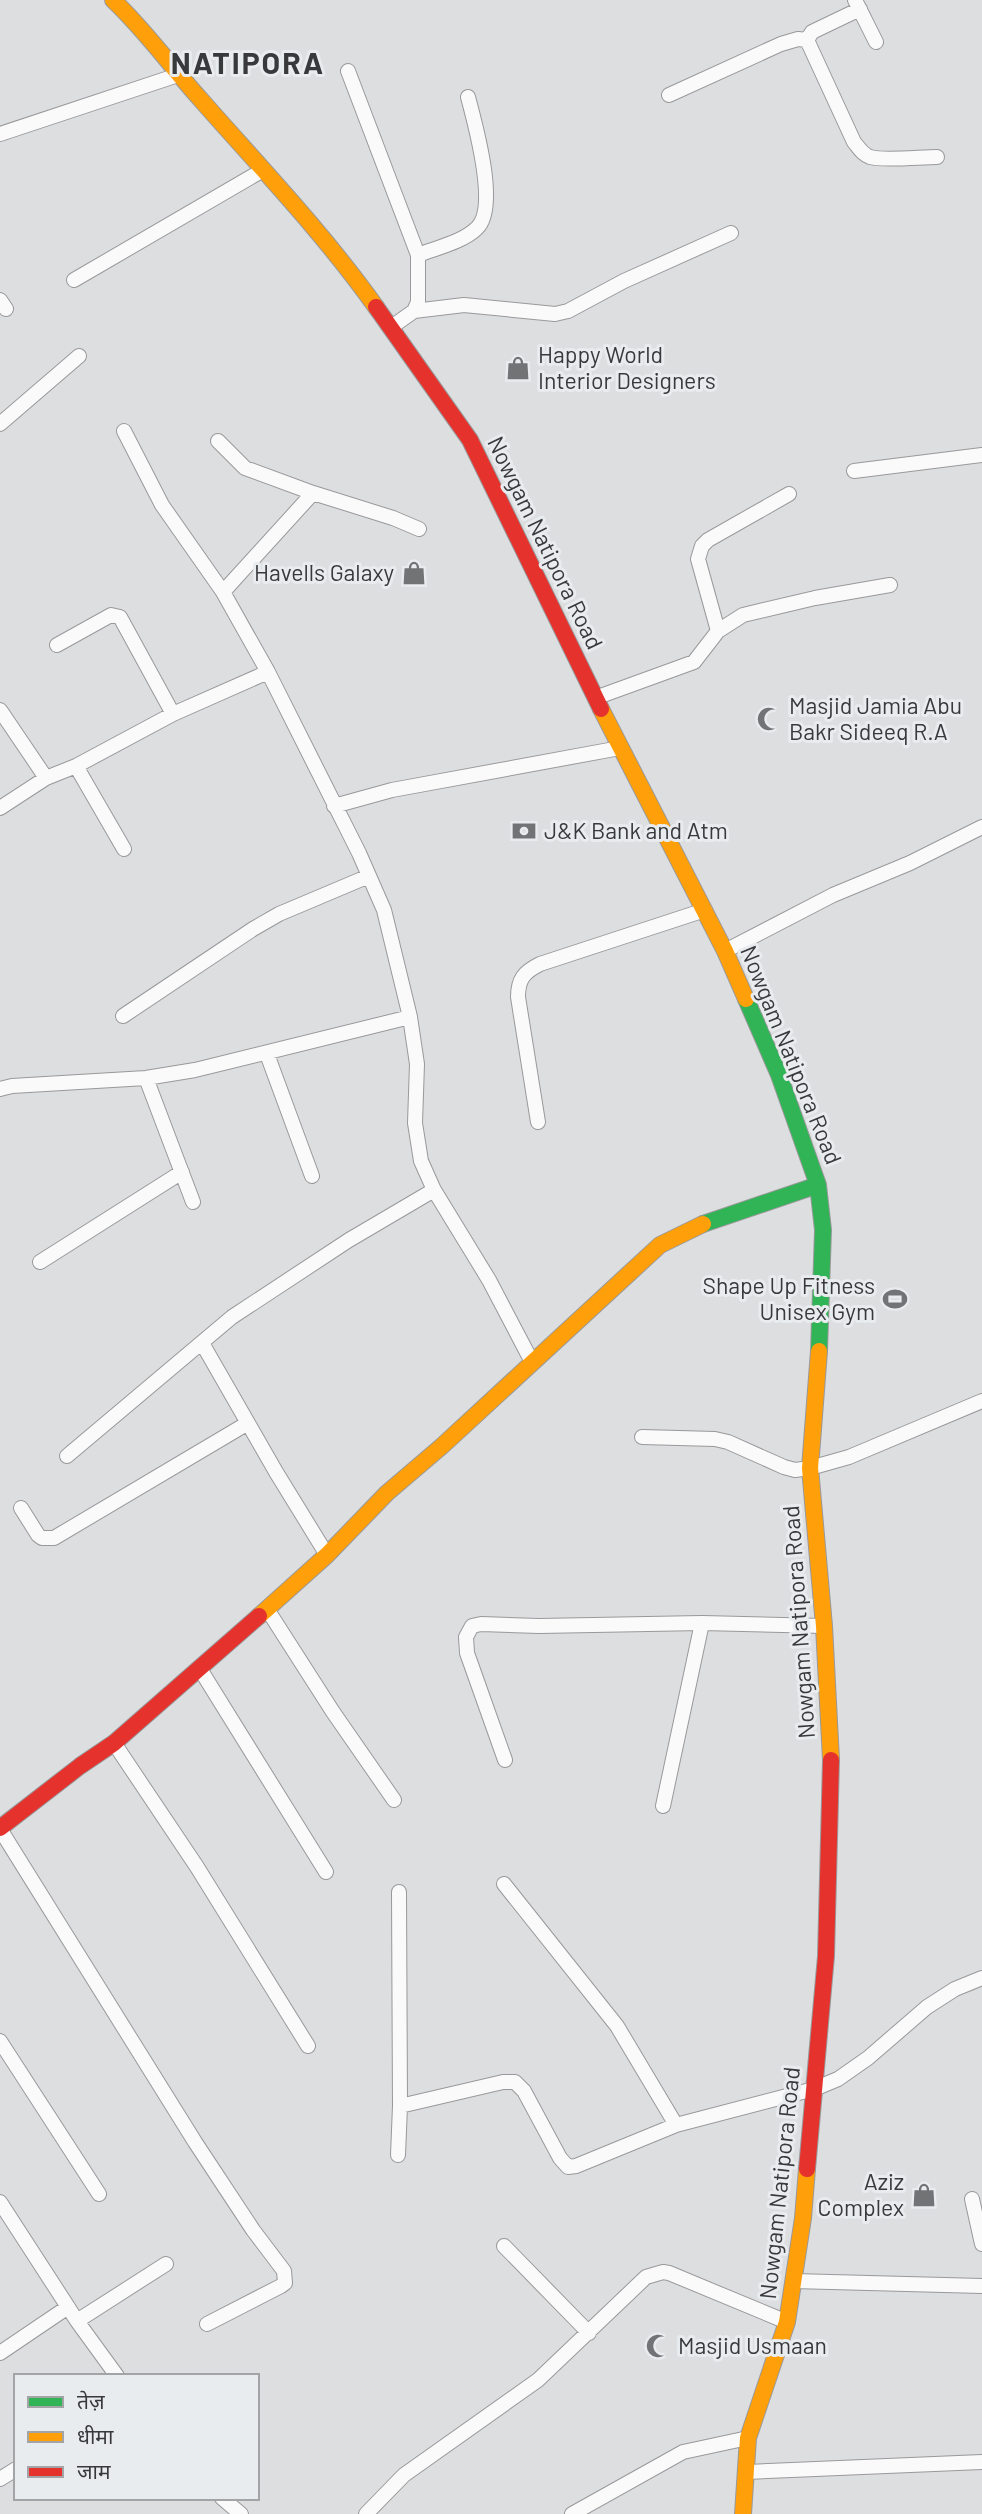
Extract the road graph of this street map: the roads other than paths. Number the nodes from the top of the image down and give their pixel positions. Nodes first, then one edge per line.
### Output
1 (113, 0) edge
2 (858, 5) edge
3 (807, 40) junction
4 (876, 42) dead end
5 (348, 71) dead end
6 (178, 75) junction
7 (669, 95) dead end
8 (468, 97) dead end
9 (0, 134) edge
10 (937, 157) dead end
11 (263, 170) junction
12 (731, 233) dead end
13 (418, 255) junction
14 (74, 280) dead end
15 (414, 311) junction
16 (390, 328) junction
17 (79, 356) dead end
18 (0, 424) edge
19 (124, 430) dead end
20 (218, 441) dead end
21 (982, 455) edge
22 (854, 471) dead end
23 (313, 493) junction
24 (789, 494) dead end
25 (419, 529) dead end
26 (890, 584) dead end
27 (223, 592) junction
28 (718, 631) junction
29 (57, 645) dead end
30 (268, 672) junction
31 (595, 698) junction
32 (0, 710) edge
33 (173, 714) junction
34 (620, 748) junction
35 (76, 766) junction
36 (46, 778) junction
37 (334, 806) junction
38 (0, 808) edge
39 (982, 827) edge
40 (124, 849) dead end
41 (369, 876) junction
42 (705, 910) junction
43 (725, 951) junction
44 (123, 1016) dead end
45 (410, 1017) junction
46 (268, 1054) junction
47 (146, 1078) junction
48 (0, 1089) edge
49 (538, 1122) dead end
50 (182, 1172) junction
51 (312, 1175) dead end
52 (818, 1185) junction
53 (434, 1190) junction
54 (193, 1202) dead end
55 (40, 1262) dead end
56 (202, 1343) junction
57 (532, 1362) junction
58 (982, 1401) edge
59 (248, 1423) junction
60 (642, 1437) dead end
61 (67, 1456) dead end
62 (810, 1468) junction
63 (21, 1508) dead end
64 (327, 1555) junction
65 (267, 1609) junction
66 (702, 1623) junction
67 (824, 1626) junction
68 (200, 1669) junction
69 (114, 1743) junction
70 (505, 1760) dead end
71 (394, 1800) dead end
72 (663, 1805) dead end
73 (0, 1828) edge
74 (326, 1872) dead end
75 (504, 1884) dead end
76 (399, 1892) dead end
77 (982, 1978) edge
78 (0, 2041) edge
79 (308, 2046) dead end
80 (814, 2089) junction
81 (400, 2106) junction
82 (676, 2125) junction
83 (398, 2155) dead end
84 (99, 2194) dead end
85 (972, 2199) dead end
86 (0, 2202) edge
87 (6, 2223) edge
88 (982, 2244) edge
89 (504, 2246) dead end
90 (166, 2264) dead end
91 (793, 2281) junction
92 (982, 2286) edge
93 (68, 2307) junction
94 (77, 2321) junction
95 (787, 2322) junction
96 (206, 2324) dead end
97 (589, 2333) junction
98 (0, 2353) edge
99 (116, 2374) edge
100 (748, 2438) junction
101 (982, 2462) edge
102 (747, 2472) junction
103 (224, 2500) edge
104 (241, 2514) edge
105 (366, 2514) edge
106 (572, 2514) edge
107 (743, 2514) edge

1 - 6 main road, Nowgam Natipora Road
2 - 3 street
2 - 4 street
3 - 7 street
3 - 10 street
5 - 13 street
6 - 9 street
6 - 11 main road, Nowgam Natipora Road
8 - 13 street
11 - 14 street
11 - 16 main road, Nowgam Natipora Road
12 - 15 street
13 - 15 street
15 - 16 street
16 - 31 main road, Nowgam Natipora Road
17 - 18 street
19 - 27 street
20 - 23 street
21 - 22 street
23 - 25 street
23 - 27 street
24 - 28 street
26 - 28 street
27 - 30 street
28 - 31 street
29 - 33 street
30 - 33 street
30 - 37 street
31 - 34 main road, Nowgam Natipora Road
32 - 36 street
33 - 35 street
34 - 37 street
34 - 42 main road, Nowgam Natipora Road
35 - 36 street
35 - 40 street
36 - 38 street
37 - 41 street
39 - 43 street
41 - 44 street
41 - 45 street
42 - 43 main road, Nowgam Natipora Road
42 - 49 street
43 - 52 main road, Nowgam Natipora Road
45 - 46 street
45 - 53 street
46 - 47 street
46 - 51 street
47 - 48 street
47 - 50 street
50 - 54 street
50 - 55 street
52 - 57 main road
52 - 62 main road, Nowgam Natipora Road
53 - 56 street
53 - 57 street
56 - 59 street
56 - 61 street
57 - 64 main road
58 - 62 street
59 - 63 street
59 - 64 street
60 - 62 street
62 - 67 main road, Nowgam Natipora Road
64 - 65 main road
65 - 68 main road
65 - 71 street
66 - 67 street
66 - 70 street
66 - 72 street
67 - 80 main road, Nowgam Natipora Road
68 - 69 main road
68 - 74 street
69 - 73 main road
69 - 79 street
73 - 96 street
75 - 82 street
76 - 81 street
77 - 80 street
78 - 84 street
80 - 82 street
80 - 91 main road, Nowgam Natipora Road
81 - 82 street
81 - 83 street
85 - 88 street
86 - 87 street
87 - 93 street
89 - 97 street
90 - 94 street
91 - 92 street
91 - 95 main road, Nowgam Natipora Road
93 - 94 street
93 - 98 street
94 - 99 street
95 - 97 street
95 - 100 main road, Nowgam Natipora Road
97 - 105 street
100 - 102 main road, Nowgam Natipora Road
100 - 106 street
101 - 102 street
102 - 107 main road, Nowgam Natipora Road
103 - 104 street

